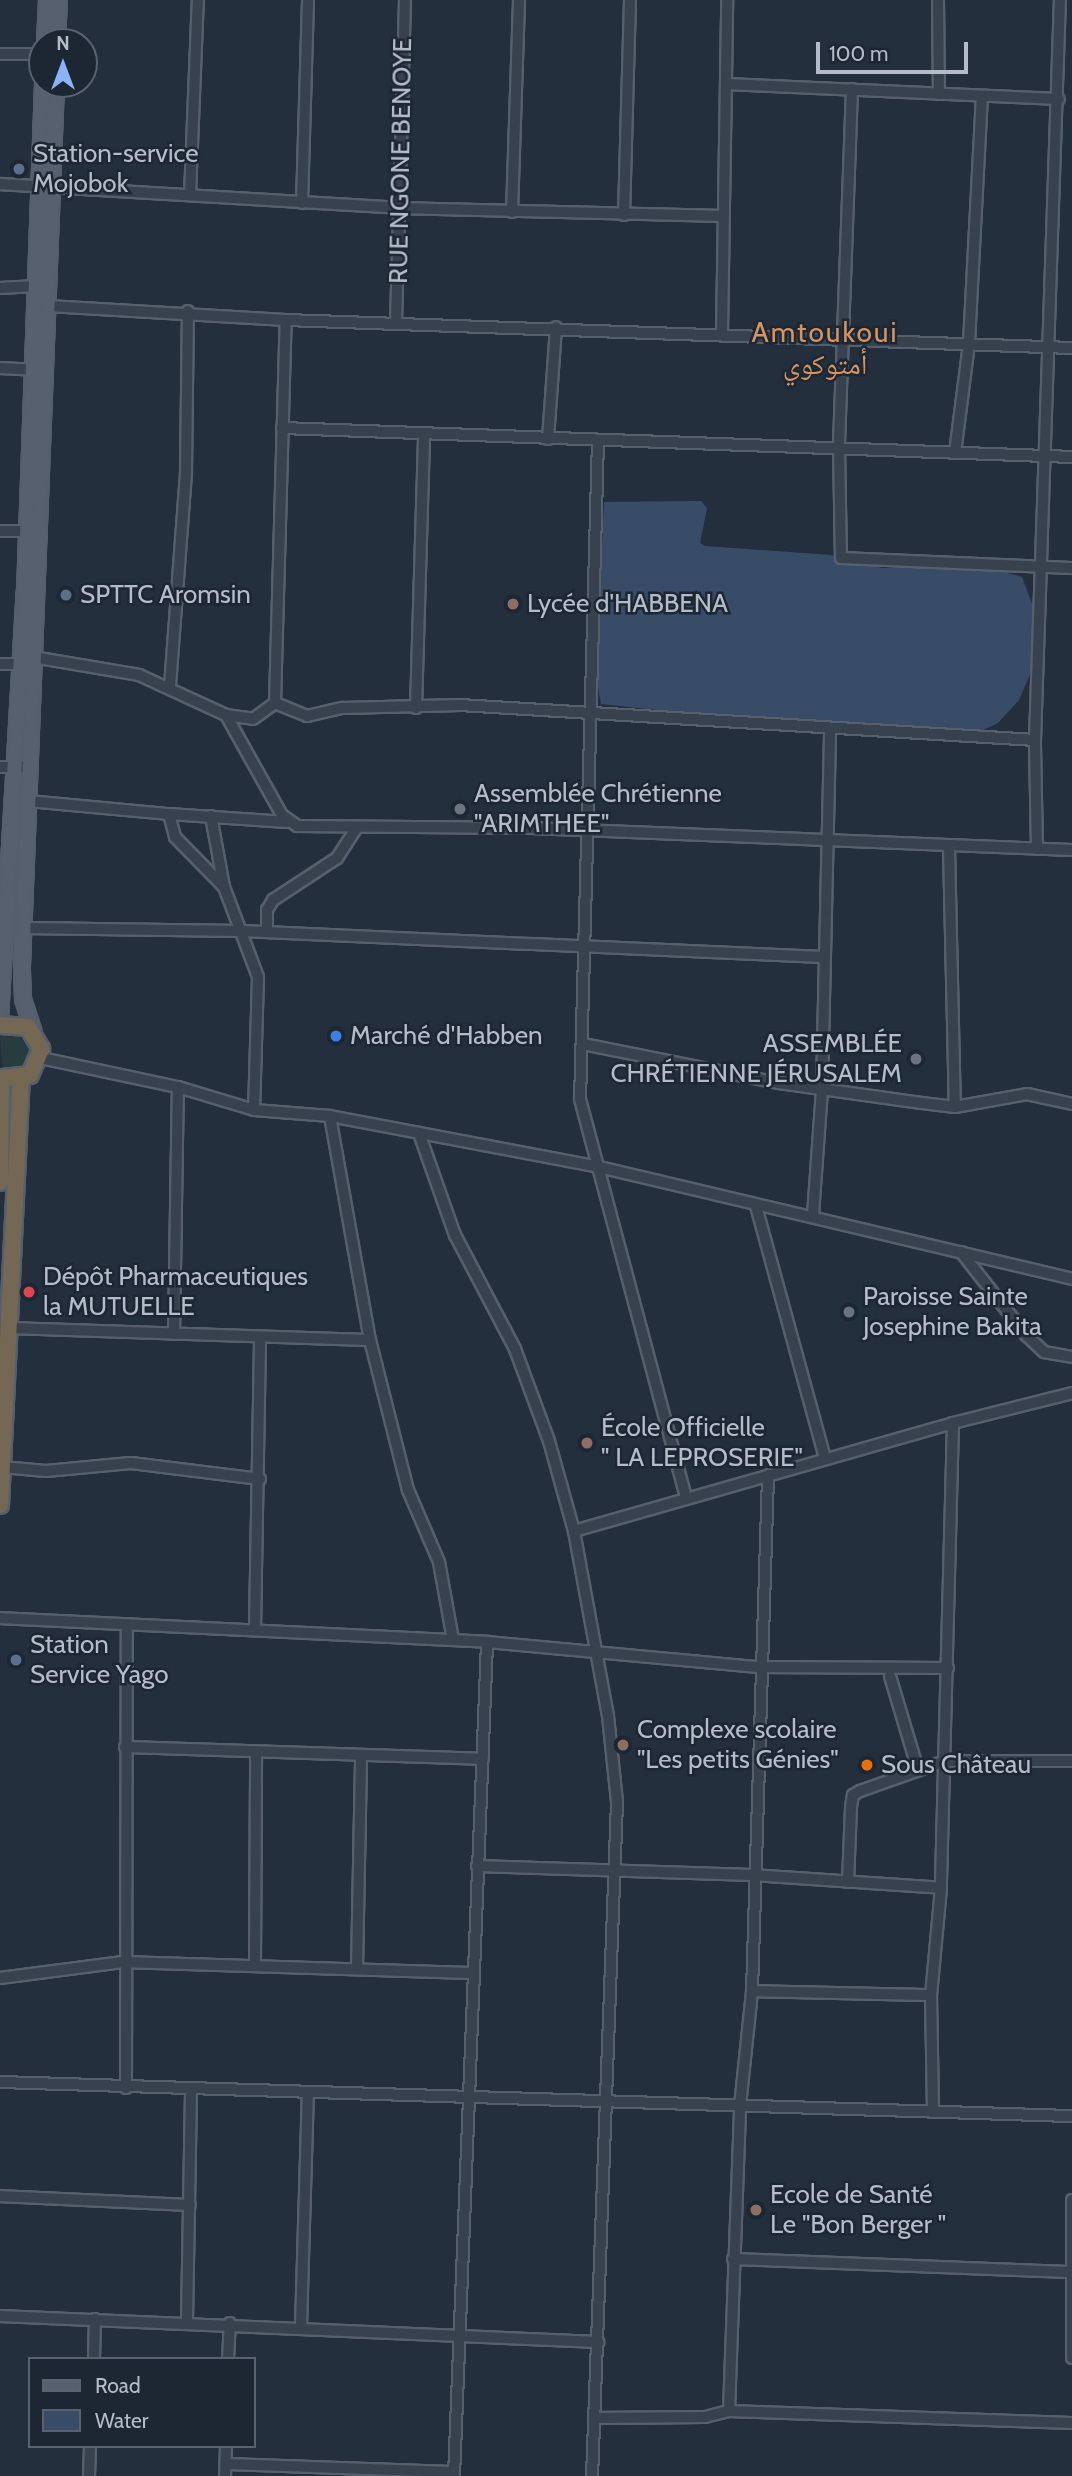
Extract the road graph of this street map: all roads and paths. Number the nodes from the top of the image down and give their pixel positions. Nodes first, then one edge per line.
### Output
1 (47, 0) edge
2 (59, 0) edge
3 (198, 0) edge
4 (308, 0) edge
5 (405, 0) edge
6 (519, 0) edge
7 (630, 0) edge
8 (727, 0) edge
9 (938, 0) edge
10 (1064, 4) edge
11 (46, 28) edge
12 (58, 28) edge
13 (0, 54) edge
14 (28, 54) edge
15 (726, 84) junction
16 (852, 89) junction
17 (939, 94) junction
18 (982, 97) junction
19 (43, 98) edge
20 (55, 98) edge
21 (1059, 99) junction
22 (0, 184) edge
23 (46, 185) junction
24 (190, 195) junction
25 (302, 202) junction
26 (401, 208) junction
27 (512, 212) junction
28 (624, 215) junction
29 (720, 216) junction
30 (36, 286) junction
31 (0, 288) edge
32 (48, 306) junction
33 (188, 311) junction
34 (286, 320) junction
35 (396, 323) junction
36 (556, 327) junction
37 (722, 333) junction
38 (845, 338) junction
39 (969, 343) junction
40 (1049, 347) junction
41 (1072, 348) edge
42 (0, 368) edge
43 (33, 370) junction
44 (282, 428) junction
45 (424, 434) junction
46 (548, 439) junction
47 (598, 440) junction
48 (839, 447) junction
49 (955, 453) junction
50 (1044, 456) junction
51 (1072, 457) edge
52 (0, 531) edge
53 (32, 531) junction
54 (1040, 567) junction
55 (1072, 568) edge
56 (27, 661) junction
57 (0, 664) edge
58 (170, 686) junction
59 (275, 703) junction
60 (416, 708) junction
61 (589, 710) junction
62 (226, 715) junction
63 (830, 728) junction
64 (1035, 740) junction
65 (14, 767) edge
66 (28, 801) junction
67 (169, 814) junction
68 (211, 816) junction
69 (287, 822) junction
70 (355, 830) junction
71 (590, 835) junction
72 (827, 840) junction
73 (949, 848) junction
74 (1037, 849) junction
75 (1072, 850) edge
76 (224, 887) junction
77 (23, 928) junction
78 (242, 931) junction
79 (267, 932) junction
80 (584, 947) junction
81 (822, 957) junction
82 (0, 1019) edge
83 (0, 1026) edge
84 (34, 1033) junction
85 (583, 1044) junction
86 (41, 1058) junction
87 (1, 1079) edge
88 (21, 1080) junction
89 (178, 1087) junction
90 (822, 1088) junction
91 (1072, 1104) edge
92 (955, 1107) junction
93 (254, 1110) junction
94 (330, 1116) junction
95 (419, 1133) junction
96 (596, 1167) junction
97 (0, 1182) edge
98 (757, 1206) junction
99 (813, 1215) junction
100 (961, 1252) junction
101 (1072, 1279) edge
102 (7, 1328) junction
103 (174, 1334) junction
104 (260, 1338) junction
105 (370, 1340) junction
106 (1072, 1357) edge
107 (1072, 1393) edge
108 (953, 1423) junction
109 (825, 1458) junction
110 (2, 1467) edge
111 (768, 1475) junction
112 (260, 1479) junction
113 (686, 1498) junction
114 (0, 1505) edge
115 (574, 1531) junction
116 (0, 1618) edge
117 (127, 1623) junction
118 (256, 1628) junction
119 (453, 1640) junction
120 (487, 1642) junction
121 (598, 1652) junction
122 (758, 1667) junction
123 (948, 1668) junction
124 (890, 1676) dead end
125 (125, 1747) junction
126 (256, 1752) junction
127 (361, 1755) junction
128 (483, 1759) junction
129 (945, 1760) junction
130 (1072, 1760) edge
131 (918, 1770) junction
132 (477, 1866) junction
133 (614, 1871) junction
134 (752, 1877) junction
135 (848, 1882) junction
136 (941, 1888) junction
137 (123, 1962) junction
138 (256, 1964) junction
139 (357, 1969) junction
140 (470, 1973) junction
141 (0, 1978) edge
142 (752, 1991) junction
143 (931, 1995) junction
144 (0, 2082) edge
145 (126, 2088) junction
146 (191, 2090) junction
147 (308, 2094) junction
148 (467, 2100) junction
149 (607, 2105) junction
150 (740, 2106) junction
151 (933, 2109) junction
152 (1072, 2116) edge
153 (0, 2196) edge
154 (1072, 2200) edge
155 (190, 2205) junction
156 (733, 2259) junction
157 (1070, 2272) junction
158 (0, 2316) edge
159 (95, 2319) junction
160 (187, 2321) junction
161 (229, 2323) junction
162 (301, 2326) junction
163 (460, 2332) junction
164 (598, 2342) junction
165 (94, 2357) edge
166 (229, 2357) edge
167 (1072, 2358) edge
168 (729, 2412) junction
169 (594, 2418) junction
170 (1072, 2423) edge
171 (90, 2448) edge
172 (226, 2448) edge
173 (226, 2464) junction
174 (454, 2474) edge
175 (89, 2476) edge
176 (225, 2476) edge
177 (593, 2476) edge

1 - 11 main road
2 - 12 main road
3 - 24 street
4 - 25 street
5 - 26 street, RUE NGONE BENOYE
6 - 27 street
7 - 28 street
8 - 15 street
9 - 17 street
10 - 21 street
13 - 14 street
15 - 16 street
15 - 29 street
16 - 17 street
16 - 38 street
17 - 18 street
18 - 21 street
18 - 39 street
19 - 23 main road
20 - 23 main road
21 - 40 street
22 - 23 street
23 - 24 street
23 - 30 main road
23 - 32 main road
24 - 25 street
25 - 26 street
26 - 27 street
26 - 35 street, RUE NGONE BENOYE
27 - 28 street
28 - 29 street
29 - 37 street
30 - 31 street
30 - 43 main road
32 - 33 street
32 - 53 main road
33 - 34 street
33 - 58 street
34 - 35 street
34 - 44 street
35 - 36 street
36 - 37 street
36 - 46 street
37 - 38 street
38 - 39 street
38 - 48 street
39 - 40 street
39 - 49 street
40 - 41 street
40 - 50 street
42 - 43 street
43 - 53 main road
44 - 45 street
44 - 59 street
45 - 46 street
45 - 60 street
46 - 47 street
47 - 48 street
47 - 61 street
48 - 49 street
48 - 54 street
49 - 50 street
50 - 51 street
50 - 54 street
52 - 53 street
53 - 56 main road
54 - 55 street
54 - 64 street
56 - 57 street
56 - 58 street
56 - 65 main road
58 - 62 street
59 - 60 street
59 - 62 street
60 - 61 street
61 - 63 street
61 - 71 street
62 - 69 street
63 - 64 street
63 - 72 street
64 - 74 street
65 - 66 main road
65 - 82 main road
66 - 67 street
66 - 77 main road
67 - 68 street
67 - 76 street
68 - 69 street
68 - 76 street
69 - 70 street
70 - 71 street
70 - 79 street
71 - 72 street
71 - 80 street
72 - 73 street
72 - 81 street
73 - 74 street
73 - 92 street
74 - 75 street
76 - 78 street
77 - 78 street
77 - 84 main road
78 - 79 street
78 - 93 street
79 - 80 street
80 - 81 street
80 - 85 street
81 - 90 street
83 - 84 highway
84 - 86 highway
85 - 90 street
85 - 96 street
86 - 88 highway
86 - 89 street
87 - 88 highway
87 - 97 highway
88 - 102 highway
89 - 93 street
89 - 103 street
90 - 92 street
90 - 99 street
91 - 92 street
93 - 94 street
94 - 95 street
94 - 105 street
95 - 96 street
95 - 115 street
96 - 98 street
96 - 113 street
98 - 99 street
98 - 109 street
99 - 100 street
100 - 101 street
100 - 106 street
102 - 103 street
102 - 110 highway
103 - 104 street
104 - 105 street
104 - 112 street
105 - 119 street
107 - 108 street
108 - 109 street
108 - 123 street
109 - 111 street
110 - 112 street
110 - 114 highway
111 - 113 street
111 - 122 street
112 - 118 street
113 - 115 street
115 - 121 street
116 - 117 street
117 - 118 street
117 - 125 street
118 - 119 street
119 - 120 street
120 - 121 street
120 - 128 street
121 - 122 street
121 - 133 street
122 - 123 street
122 - 134 street
123 - 129 street
124 - 131 street
125 - 126 street
125 - 137 street
126 - 127 street
126 - 138 street
127 - 128 street
127 - 139 street
128 - 132 street
129 - 130 street
129 - 131 street
129 - 136 street
131 - 135 street
132 - 133 street
132 - 140 street
133 - 134 street
133 - 149 street
134 - 135 street
134 - 136 street
134 - 142 street
135 - 136 street
136 - 143 street
137 - 138 street
137 - 141 street
137 - 145 street
138 - 139 street
139 - 140 street
140 - 148 street
142 - 143 street
142 - 150 street
143 - 151 street
144 - 145 street
145 - 146 street
146 - 147 street
146 - 155 street
147 - 148 street
147 - 162 street
148 - 149 street
148 - 163 street
149 - 150 street
149 - 164 street
150 - 151 street
150 - 156 street
151 - 152 street
153 - 155 street
154 - 157 street
155 - 160 street
156 - 157 street
156 - 168 street
157 - 167 street
158 - 159 street
159 - 160 street
159 - 165 street
160 - 161 street
161 - 162 street
161 - 166 street
162 - 163 street
163 - 164 street
163 - 174 street
164 - 169 street
168 - 169 street
168 - 170 street
169 - 177 street
171 - 175 street
172 - 173 street
173 - 174 street
173 - 176 street

